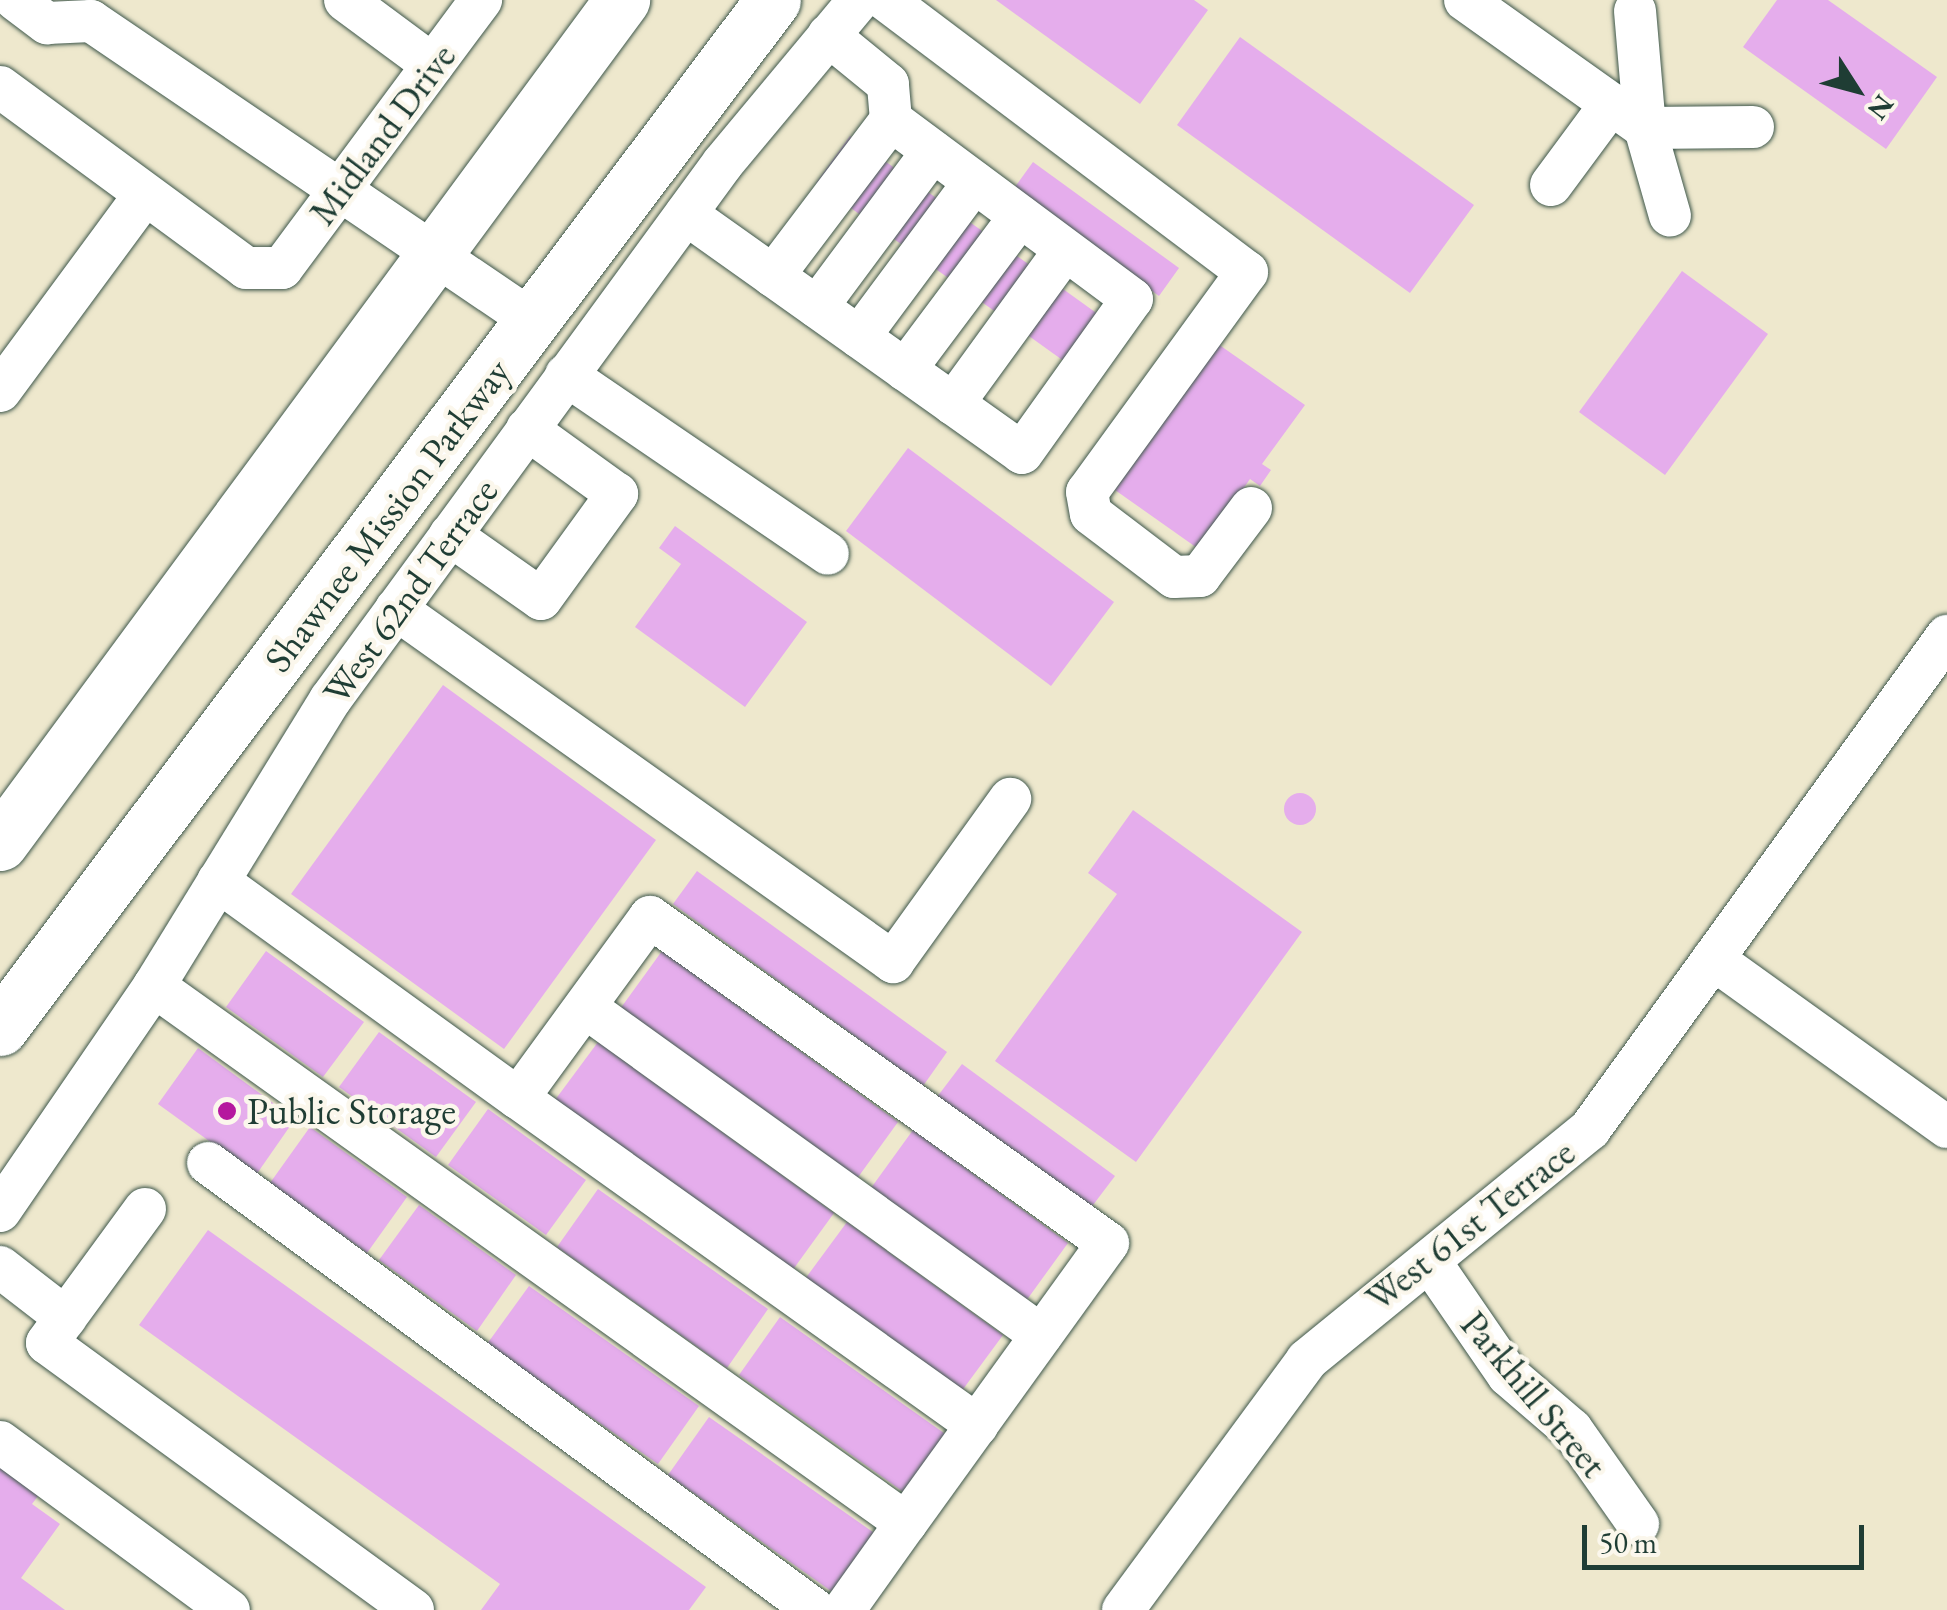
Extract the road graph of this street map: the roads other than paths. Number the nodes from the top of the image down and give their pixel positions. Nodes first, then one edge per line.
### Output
1 (16, 0) edge
2 (481, 0) edge
3 (622, 0) edge
4 (772, 0) edge
5 (859, 0) edge
6 (886, 0) edge
7 (1466, 0) edge
8 (361, 5) edge
9 (87, 11) edge
10 (1635, 12) dead end
11 (828, 35) junction
12 (433, 64) junction
13 (0, 87) edge
14 (1611, 104) junction
15 (1753, 126) dead end
16 (1646, 128) junction
17 (932, 151) junction
18 (1551, 185) dead end
19 (343, 187) junction
20 (144, 198) junction
21 (686, 214) junction
22 (1670, 216) dead end
23 (1064, 249) junction
24 (435, 253) junction
25 (816, 307) junction
26 (533, 321) junction
27 (566, 375) junction
28 (0, 392) edge
29 (953, 403) junction
30 (527, 429) junction
31 (1251, 508) dead end
32 (450, 534) junction
33 (828, 554) dead end
34 (396, 608) junction
35 (1947, 636) edge
36 (1010, 799) dead end
37 (0, 843) edge
38 (218, 881) junction
39 (1713, 959) junction
40 (154, 986) junction
41 (584, 1008) junction
42 (0, 1028) edge
43 (518, 1098) junction
44 (1947, 1128) edge
45 (208, 1164) dead end
46 (145, 1209) dead end
47 (0, 1211) edge
48 (1431, 1263) junction
49 (0, 1268) edge
50 (66, 1318) junction
51 (1042, 1335) junction
52 (977, 1425) junction
53 (0, 1442) edge
54 (906, 1523) junction
55 (1638, 1524) dead end
56 (229, 1610) edge
57 (413, 1610) edge
58 (815, 1610) edge
59 (844, 1610) edge
60 (1122, 1610) edge

1 - 9 street
2 - 12 street, Midland Drive
3 - 24 highway
4 - 26 highway, Shawnee Mission Parkway
5 - 11 street, West 62nd Terrace
6 - 31 street
7 - 14 street
8 - 12 street
9 - 19 street
10 - 16 street
11 - 17 street
11 - 21 street, West 62nd Terrace
12 - 19 street, Midland Drive
13 - 20 street
14 - 16 street
14 - 18 street
15 - 16 street
16 - 22 street
17 - 23 street
17 - 25 street
17 - 25 street
19 - 20 street, Midland Drive
19 - 24 street
20 - 28 street
21 - 25 street
21 - 27 street, West 62nd Terrace
23 - 29 street
23 - 29 street
23 - 29 street
24 - 26 street
24 - 37 highway
25 - 29 street
26 - 42 highway, Shawnee Mission Parkway
27 - 30 street, West 62nd Terrace
27 - 33 street
30 - 32 street, West 62nd Terrace
30 - 32 street
32 - 34 street, West 62nd Terrace
34 - 36 street
34 - 38 street, West 62nd Terrace
35 - 39 street, West 61st Terrace
38 - 40 street, West 62nd Terrace
38 - 43 street
39 - 44 street
39 - 48 street, West 61st Terrace
40 - 47 street, West 62nd Terrace
40 - 54 street
41 - 43 street
41 - 51 street
41 - 51 street
43 - 52 street
45 - 58 street
46 - 50 street
48 - 55 street, Parkhill Street
48 - 60 street, West 61st Terrace
49 - 50 street
50 - 57 street
51 - 52 street
52 - 54 street
53 - 56 street
54 - 59 street

